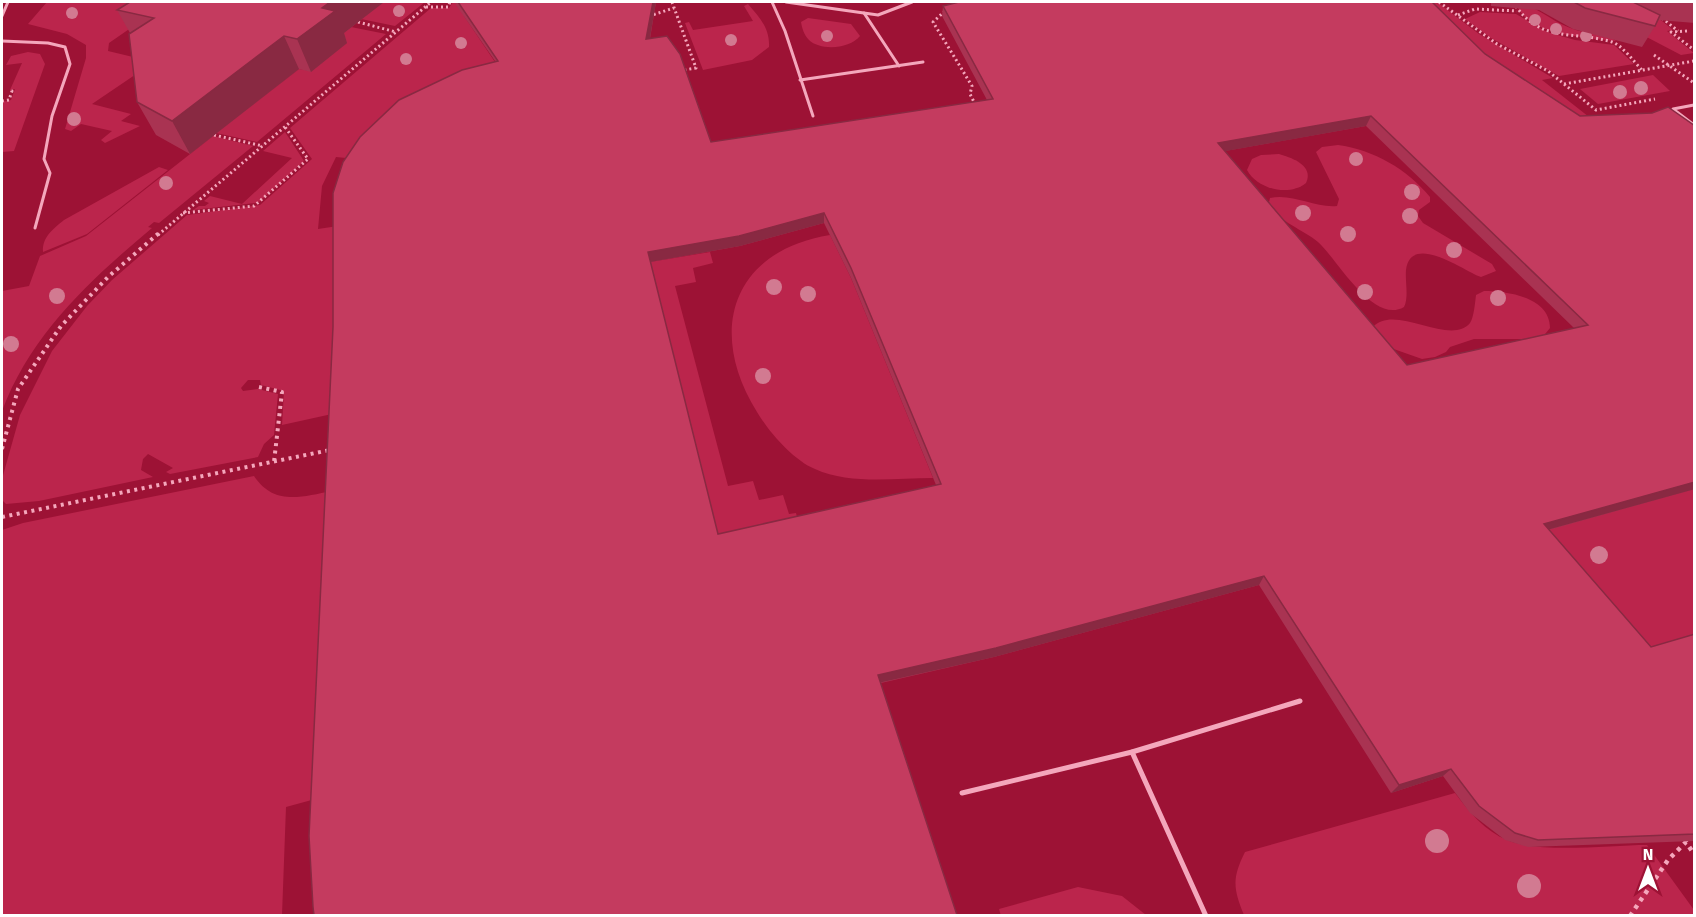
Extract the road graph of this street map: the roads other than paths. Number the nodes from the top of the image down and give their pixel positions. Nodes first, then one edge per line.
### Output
1 (8, 2) edge
2 (772, 2) edge
3 (786, 2) edge
4 (912, 2) edge
5 (864, 13) junction
6 (2, 16) edge
7 (2, 41) edge
8 (923, 62) dead end
9 (898, 66) junction
10 (800, 80) junction
11 (1695, 105) edge
12 (813, 116) dead end
13 (1695, 125) edge
14 (35, 228) dead end
15 (1300, 701) dead end
16 (1132, 752) junction
17 (962, 793) dead end
18 (1206, 915) edge

1 - 6 lane
2 - 10 lane
3 - 5 lane
4 - 5 lane
5 - 9 lane
7 - 14 lane
8 - 9 lane
9 - 10 lane
10 - 12 lane
11 - 13 lane
15 - 16 lane
16 - 17 lane
16 - 18 lane

